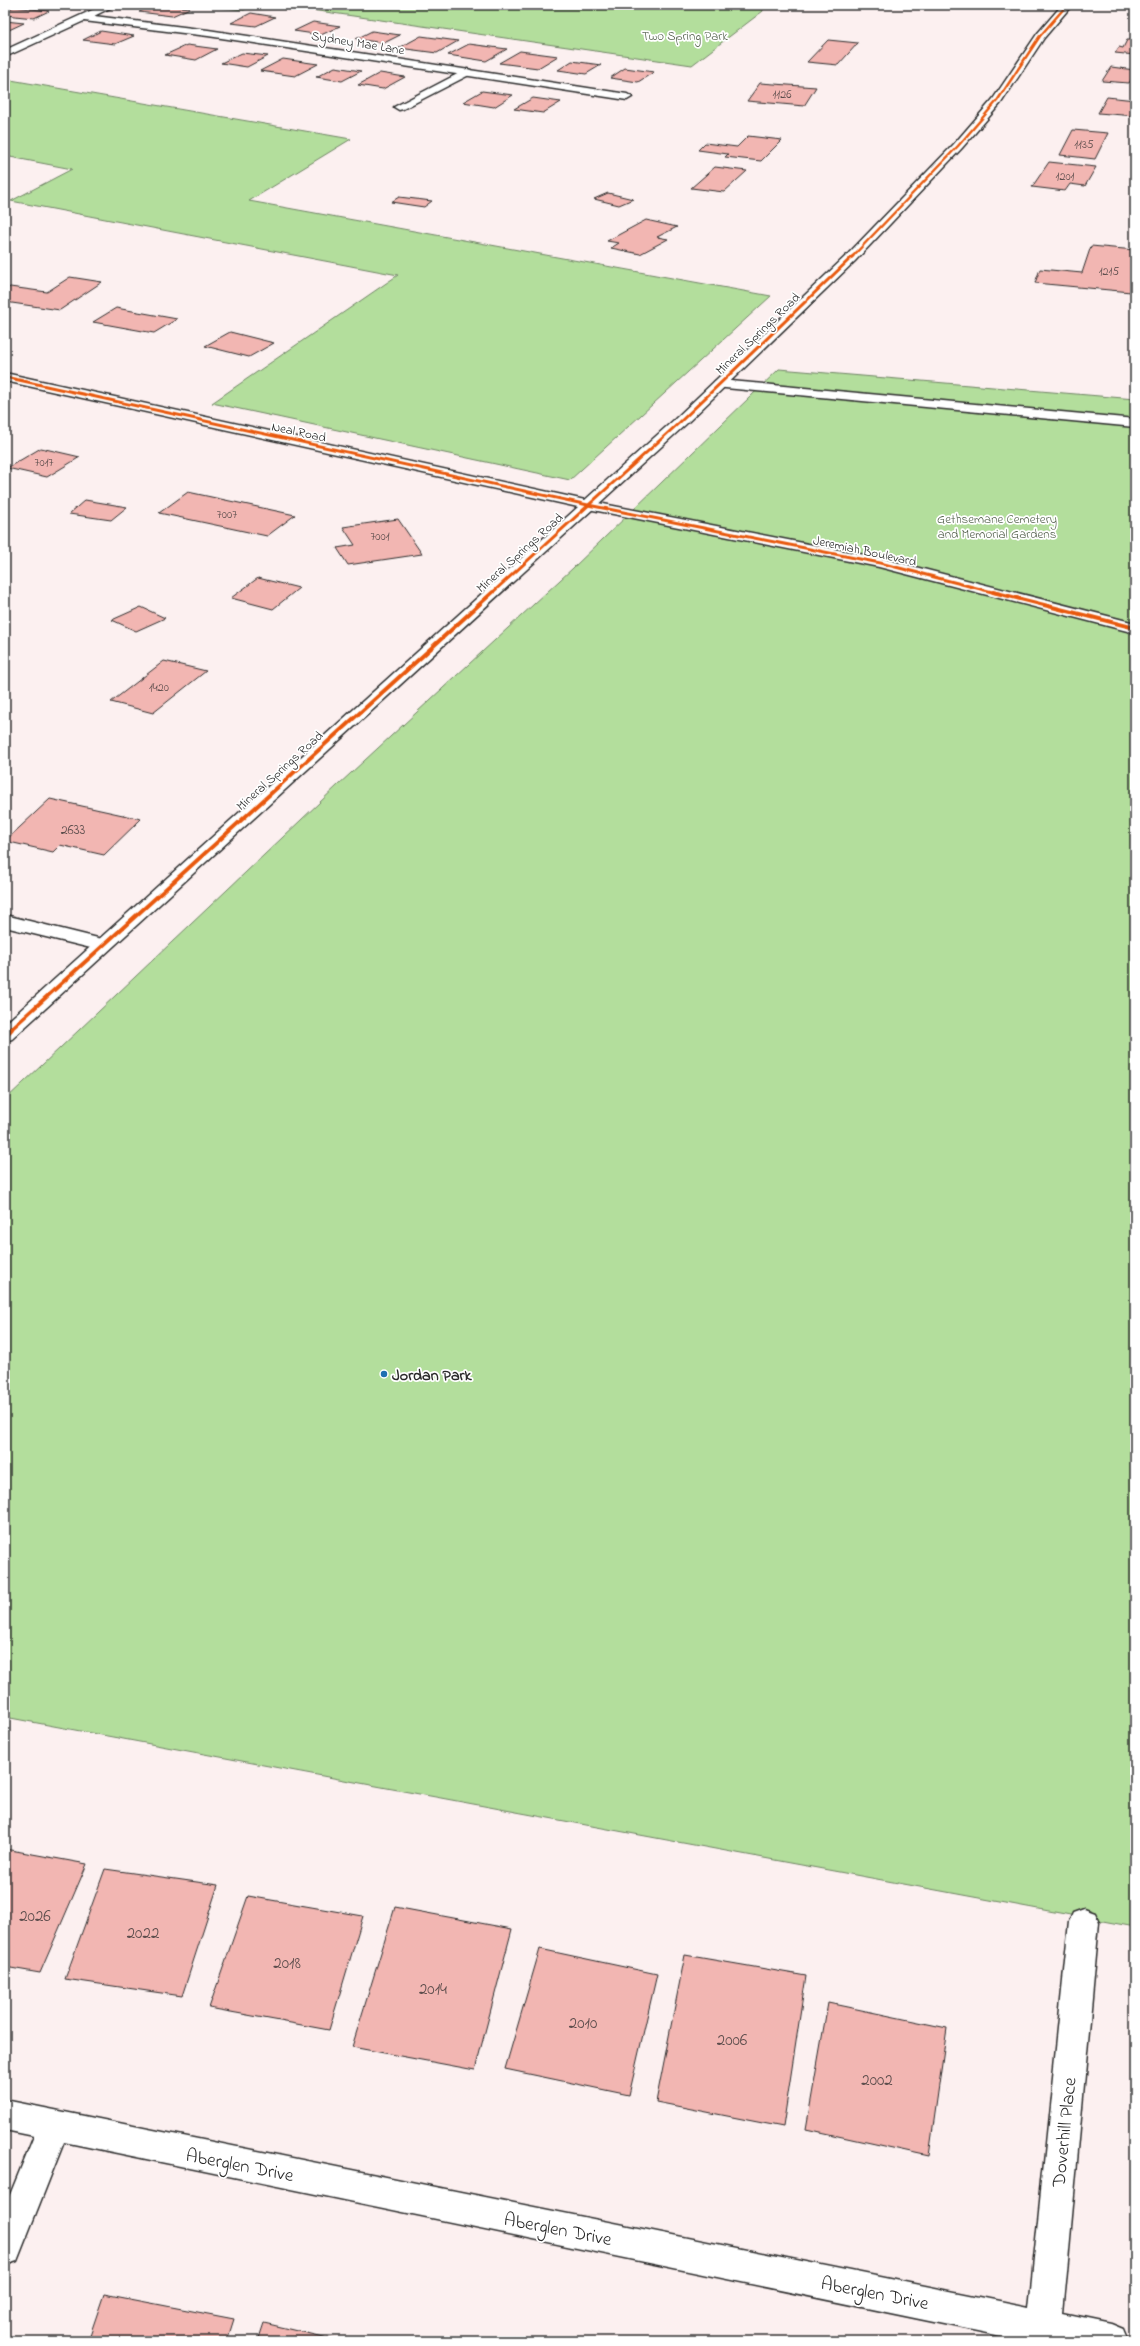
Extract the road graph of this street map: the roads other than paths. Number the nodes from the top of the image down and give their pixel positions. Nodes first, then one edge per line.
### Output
1 (111, 5) edge
2 (1067, 5) edge
3 (84, 18) junction
4 (5, 54) edge
5 (467, 72) junction
6 (627, 97) dead end
7 (399, 108) dead end
8 (5, 377) edge
9 (720, 384) junction
10 (1135, 423) edge
11 (588, 505) junction
12 (1135, 628) edge
13 (5, 922) edge
14 (103, 945) junction
15 (5, 1035) edge
16 (1084, 1922) dead end
17 (5, 2115) edge
18 (54, 2126) junction
19 (5, 2249) edge
20 (1043, 2334) edge
21 (1111, 2341) edge

1 - 3 street
2 - 9 street, Mineral Springs Road
3 - 4 street
3 - 5 street, Sydney Mae Lane
5 - 6 street, Sydney Mae Lane
5 - 7 street
8 - 11 street, Neal Road
9 - 10 street
9 - 11 street, Mineral Springs Road
11 - 12 street, Jeremiah Boulevard
11 - 14 street, Mineral Springs Road
13 - 14 street
14 - 15 street, Mineral Springs Road
16 - 20 street, Doverhill Place
17 - 18 street, Aberglen Drive
18 - 19 street
18 - 20 street, Aberglen Drive
20 - 21 street, Aberglen Drive

